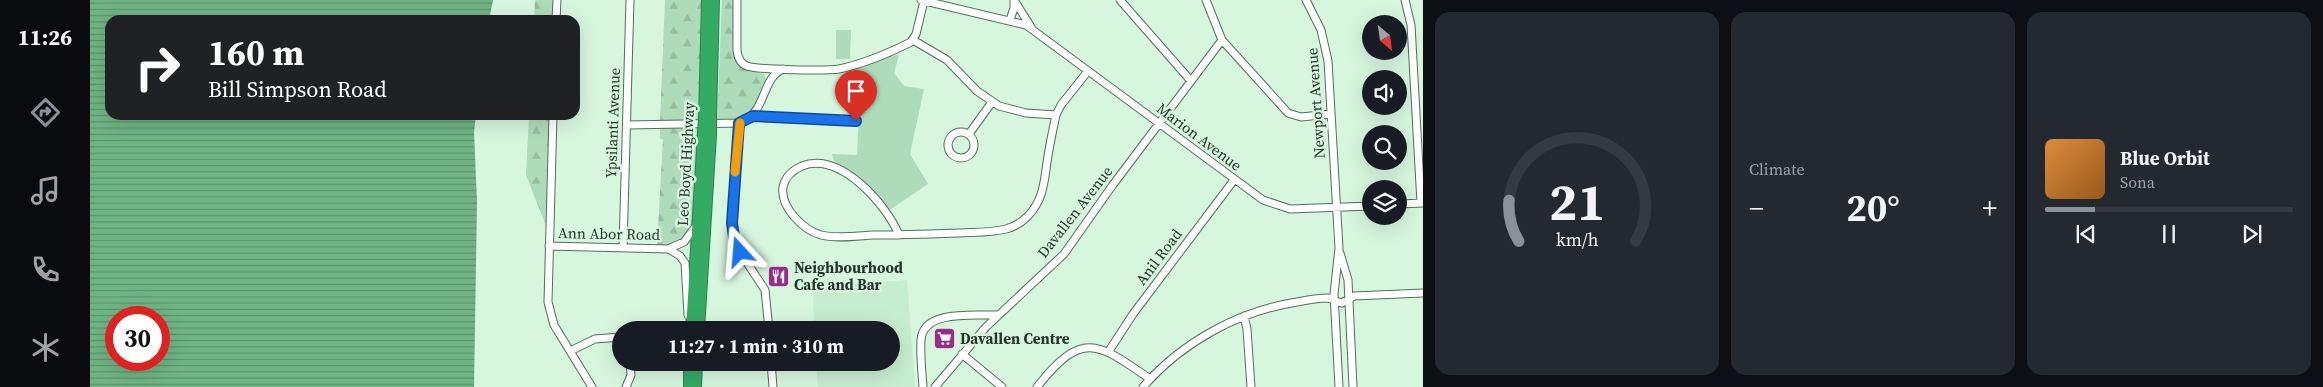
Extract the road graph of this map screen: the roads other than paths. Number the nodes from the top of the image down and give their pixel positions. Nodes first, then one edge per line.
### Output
1 (557, 0) edge
2 (630, 0) edge
3 (707, 0) edge
4 (716, 0) edge
5 (737, 0) edge
6 (923, 0) edge
7 (1014, 0) edge
8 (1120, 0) edge
9 (1206, 0) edge
10 (1306, 0) edge
11 (1406, 0) edge
12 (556, 15) edge
13 (1010, 20) junction
14 (1032, 29) junction
15 (913, 40) junction
16 (1222, 40) junction
17 (761, 68) junction
18 (783, 69) junction
19 (1088, 70) junction
20 (771, 81) junction
21 (1191, 81) junction
22 (992, 102) junction
23 (1331, 114) junction
24 (1056, 115) junction
25 (753, 116) junction
26 (708, 118) junction
27 (553, 120) edge
28 (856, 121) dead end
29 (739, 123) junction
30 (1159, 124) junction
31 (627, 125) junction
32 (707, 134) junction
33 (968, 134) dead end
34 (1234, 180) junction
35 (1422, 203) edge
36 (1407, 204) edge
37 (1362, 207) edge
38 (1336, 208) junction
39 (699, 222) junction
40 (899, 235) junction
41 (548, 246) junction
42 (623, 247) junction
43 (1339, 248) junction
44 (668, 249) junction
45 (1423, 293) edge
46 (1350, 296) junction
47 (1332, 297) junction
48 (998, 316) junction
49 (1244, 316) junction
50 (689, 321) edge
51 (691, 321) edge
52 (699, 321) edge
53 (769, 321) edge
54 (612, 338) edge
55 (1109, 351) junction
56 (570, 352) junction
57 (1352, 353) junction
58 (962, 354) junction
59 (1337, 354) junction
60 (1352, 364) junction
61 (1337, 365) junction
62 (631, 371) edge
63 (689, 371) edge
64 (697, 371) edge
65 (772, 371) edge
66 (922, 377) junction
67 (1150, 379) junction
68 (592, 387) edge
69 (626, 387) edge
70 (689, 387) edge
71 (696, 387) edge
72 (773, 387) edge
73 (923, 387) edge
74 (934, 387) edge
75 (1002, 387) edge
76 (1038, 387) edge
77 (1143, 387) edge
78 (1251, 387) edge
79 (1340, 387) edge
80 (1354, 387) edge

1 - 12 street
2 - 31 street, Ypsilanti Avenue
3 - 26 highway, Leo Boyd Highway
4 - 26 highway, Leo Boyd Highway
5 - 17 street
6 - 13 street, Marion Avenue
6 - 15 street
7 - 13 street, Marion Avenue
7 - 14 street, Marion Avenue
8 - 21 street
9 - 16 street
10 - 23 street, Newport Avenue
11 - 35 street
13 - 14 street, Marion Avenue
14 - 19 street, Marion Avenue
15 - 18 street
15 - 22 street
16 - 21 street, Davallen Avenue
16 - 23 street
17 - 18 street
17 - 20 street
18 - 20 street
19 - 24 street
19 - 30 street, Marion Avenue
20 - 25 street
21 - 30 street, Davallen Avenue
22 - 24 street
22 - 33 street
23 - 38 street, Newport Avenue
24 - 40 street
25 - 28 street
25 - 29 street
26 - 32 highway, Leo Boyd Highway, bridge
27 - 41 street
29 - 31 street
29 - 53 street
30 - 34 street, Marion Avenue
30 - 48 street, Davallen Avenue
31 - 42 street, Ypsilanti Avenue
32 - 39 highway, Leo Boyd Highway
32 - 52 highway, Leo Boyd Highway
34 - 38 street, Marion Avenue
34 - 55 street, Anil Road
35 - 36 street
37 - 38 street, Marion Avenue
38 - 43 street, Newport Avenue
39 - 44 street, Ann Abor Road
39 - 51 highway, Leo Boyd Highway
40 - 40 street
41 - 42 street, Ann Abor Road
41 - 56 street
42 - 44 street, Ann Abor Road
43 - 46 street
43 - 47 street
44 - 50 street, Ann Abor Road
45 - 46 street
46 - 47 street
46 - 47 street
46 - 57 street
47 - 49 street
47 - 59 street
48 - 58 street, Davallen Avenue
48 - 66 street
49 - 67 street
49 - 78 street
54 - 56 street
55 - 67 street
55 - 76 street
56 - 68 street
57 - 59 street
57 - 60 street
58 - 74 street, Davallen Avenue
58 - 75 street
59 - 61 street
60 - 61 street
60 - 80 street
61 - 79 street
62 - 69 street
63 - 70 highway
64 - 71 highway
65 - 72 street
66 - 73 street
66 - 74 street
67 - 77 street

